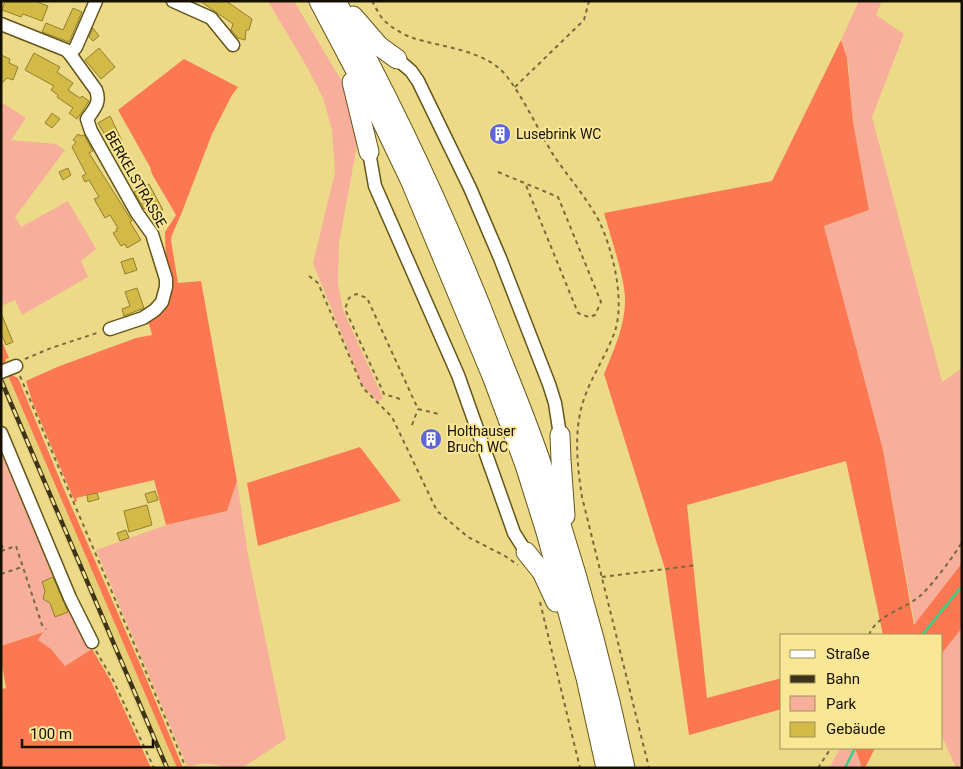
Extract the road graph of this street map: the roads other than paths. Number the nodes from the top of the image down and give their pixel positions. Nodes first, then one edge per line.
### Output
1 (96, 1) edge
2 (173, 1) edge
3 (319, 1) edge
4 (345, 1) edge
5 (332, 10) edge
6 (1, 24) edge
7 (233, 45) dead end
8 (70, 54) junction
9 (397, 59) joint
10 (369, 152) joint
11 (110, 329) road end
12 (16, 366) road end
13 (1, 372) edge
14 (1, 433) edge
15 (560, 435) joint
16 (523, 559) joint
17 (573, 566) junction
18 (92, 642) road end
19 (586, 678) junction
20 (606, 768) edge
21 (625, 768) edge

1 - 8 street
2 - 7 street
3 - 5 highway
4 - 9 highway
5 - 10 highway
5 - 17 highway
5 - 19 highway
6 - 8 street, BERKELSTRASSE
8 - 11 street, BERKELSTRASSE
9 - 15 street
10 - 16 street
12 - 13 street
14 - 18 street
15 - 17 highway
16 - 19 highway
17 - 21 highway
19 - 20 highway

